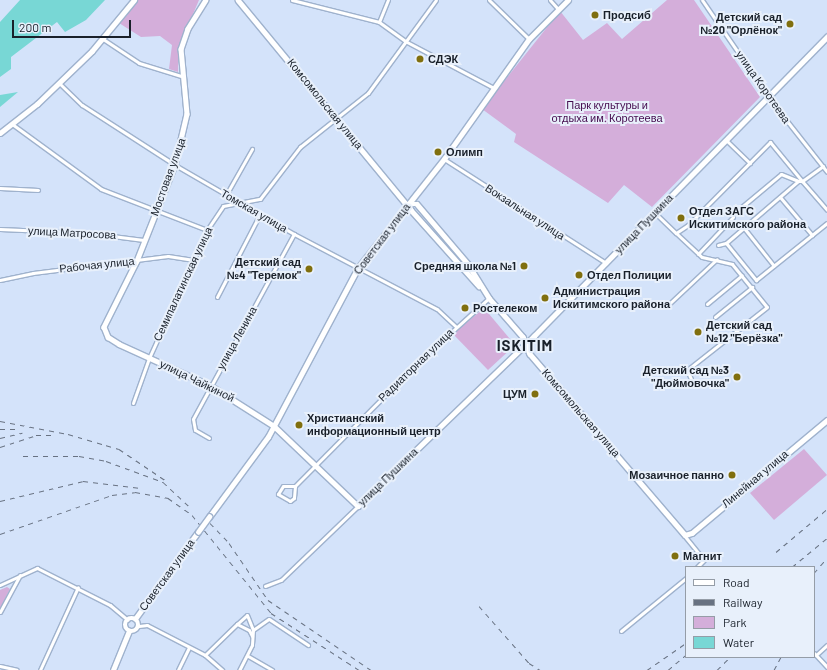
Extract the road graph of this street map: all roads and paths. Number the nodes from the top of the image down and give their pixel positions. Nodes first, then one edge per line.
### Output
1 (134, 0) edge
2 (206, 0) edge
3 (237, 0) edge
4 (292, 0) edge
5 (388, 0) edge
6 (436, 0) edge
7 (489, 0) edge
8 (550, 0) edge
9 (568, 0) edge
10 (702, 0) edge
11 (558, 9) junction
12 (379, 22) junction
13 (827, 38) edge
14 (103, 39) junction
15 (529, 39) junction
16 (405, 41) junction
17 (181, 76) junction
18 (59, 83) junction
19 (492, 88) junction
20 (769, 96) junction
21 (337, 117) junction
22 (12, 124) junction
23 (0, 133) edge
24 (727, 140) junction
25 (252, 149) dead end
26 (444, 159) junction
27 (750, 163) junction
28 (174, 165) junction
29 (822, 166) junction
30 (827, 172) edge
31 (798, 181) junction
32 (802, 182) junction
33 (0, 188) edge
34 (38, 190) dead end
35 (226, 195) junction
36 (780, 197) junction
37 (239, 202) junction
38 (408, 204) junction
39 (157, 210) junction
40 (738, 210) dead end
41 (827, 210) edge
42 (655, 213) junction
43 (260, 214) junction
44 (733, 217) dead end
45 (827, 223) edge
46 (744, 228) junction
47 (0, 229) edge
48 (207, 230) junction
49 (676, 232) junction
50 (294, 234) junction
51 (812, 234) junction
52 (144, 240) junction
53 (726, 243) junction
54 (718, 245) dead end
55 (698, 254) junction
56 (717, 259) junction
57 (194, 260) junction
58 (136, 261) junction
59 (606, 263) junction
60 (774, 266) junction
61 (358, 268) junction
62 (742, 275) junction
63 (0, 280) edge
64 (752, 287) junction
65 (484, 290) junction
66 (217, 296) dead end
67 (489, 298) junction
68 (670, 303) dead end
69 (707, 304) dead end
70 (715, 317) dead end
71 (104, 327) joint
72 (456, 327) junction
73 (526, 344) junction
74 (149, 358) junction
75 (690, 379) dead end
76 (211, 386) junction
77 (133, 403) dead end
78 (827, 420) edge
79 (274, 426) junction
80 (209, 438) dead end
81 (315, 465) junction
82 (295, 486) junction
83 (358, 506) junction
84 (682, 533) junction
85 (698, 566) edge
86 (20, 575) junction
87 (685, 579) edge
88 (0, 585) edge
89 (264, 586) dead end
90 (78, 587) junction
91 (0, 612) edge
92 (135, 619) junction
93 (128, 620) junction
94 (237, 624) junction
95 (139, 626) junction
96 (253, 630) junction
97 (621, 630) dead end
98 (130, 631) junction
99 (253, 638) junction
100 (308, 645) dead end
101 (827, 645) edge
102 (189, 647) junction
103 (815, 654) edge
104 (205, 655) junction
105 (248, 656) junction
106 (0, 666) edge
107 (827, 667) edge
108 (17, 670) edge
109 (40, 670) edge
110 (113, 670) edge
111 (178, 670) edge
112 (222, 670) edge
113 (239, 670) edge
114 (272, 670) edge

1 - 14 main road
2 - 17 main road, Мостовая улица
3 - 21 main road, Комсомольская улица
4 - 12 street
5 - 12 street
6 - 16 street, Семипалатинская улица
7 - 15 street
8 - 11 street
9 - 11 main road, Советская улица
10 - 20 street, улица Коротеева
11 - 15 main road, Советская улица
12 - 16 street
13 - 20 main road, улица Пушкина
14 - 17 street
14 - 18 main road
15 - 19 main road, Советская улица
16 - 19 street
16 - 21 street, Семипалатинская улица
17 - 28 main road, Мостовая улица
18 - 22 main road
18 - 28 street, Томская улица
19 - 26 main road, Советская улица
20 - 24 main road, улица Пушкина
20 - 29 street, улица Коротеева
21 - 37 street, Семипалатинская улица
21 - 38 main road, Комсомольская улица
22 - 23 main road
22 - 39 street
24 - 27 street
24 - 42 main road, улица Пушкина
25 - 35 street
26 - 38 main road, Советская улица
26 - 59 street, Вокзальная улица
27 - 32 street
27 - 49 street
28 - 35 street, Томская улица
28 - 39 main road, Мостовая улица
29 - 30 street, улица Коротеева
29 - 32 street
31 - 32 street
31 - 36 street
31 - 40 street
32 - 41 street
33 - 34 street
35 - 37 street, Томская улица
36 - 46 street
36 - 51 street
37 - 43 street, Томская улица
37 - 48 street, Семипалатинская улица
38 - 61 main road, Советская улица
38 - 65 main road, Комсомольская улица
38 - 65 main road, Комсомольская улица
39 - 48 street
39 - 52 main road, Мостовая улица
42 - 49 street
42 - 59 main road, улица Пушкина
43 - 50 street, Томская улица
43 - 66 street
44 - 55 street
45 - 51 street
46 - 53 street
46 - 60 street
47 - 52 street, улица Матросова
48 - 57 street, Семипалатинская улица
49 - 55 street
50 - 61 street, Томская улица
50 - 76 street, улица Ленина
51 - 60 street
52 - 58 main road, Мостовая улица
53 - 54 street
53 - 60 street
55 - 56 street
56 - 62 street
56 - 68 street
57 - 58 street, Рабочая улица
57 - 74 street, Семипалатинская улица
58 - 63 street, Рабочая улица
58 - 71 main road, Мостовая улица
59 - 73 main road, улица Пушкина
61 - 72 street, Томская улица
61 - 79 main road, Советская улица
62 - 64 street
62 - 69 street
64 - 70 street
64 - 75 street
65 - 67 main road, Комсомольская улица
67 - 72 street, Радиаторная улица
67 - 73 main road, Комсомольская улица
71 - 74 main road, улица Чайкиной
72 - 81 street, Радиаторная улица
73 - 83 main road, улица Пушкина
73 - 84 main road, Комсомольская улица
74 - 76 main road, улица Чайкиной
74 - 77 street, Семипалатинская улица
76 - 79 main road, улица Чайкиной
76 - 80 street, улица Ленина
78 - 84 main road, Линейная улица
79 - 81 main road, улица Чайкиной
79 - 92 main road, Советская улица, bridge
81 - 82 street, Радиаторная улица
81 - 83 main road, улица Чайкиной
82 - 82 street, Радиаторная улица
83 - 89 street, улица Пушкина
84 - 85 street
86 - 88 street
86 - 90 street
86 - 91 street
87 - 97 street
90 - 93 street
90 - 109 street
92 - 93 main road
92 - 95 main road
93 - 98 main road
94 - 96 street
94 - 99 street
94 - 104 street
95 - 98 main road
95 - 102 street
96 - 99 street
96 - 100 street
98 - 110 main road
99 - 105 street
101 - 103 street
102 - 104 street
102 - 111 street
103 - 107 street
104 - 112 street
105 - 113 street
105 - 114 street
106 - 108 street

